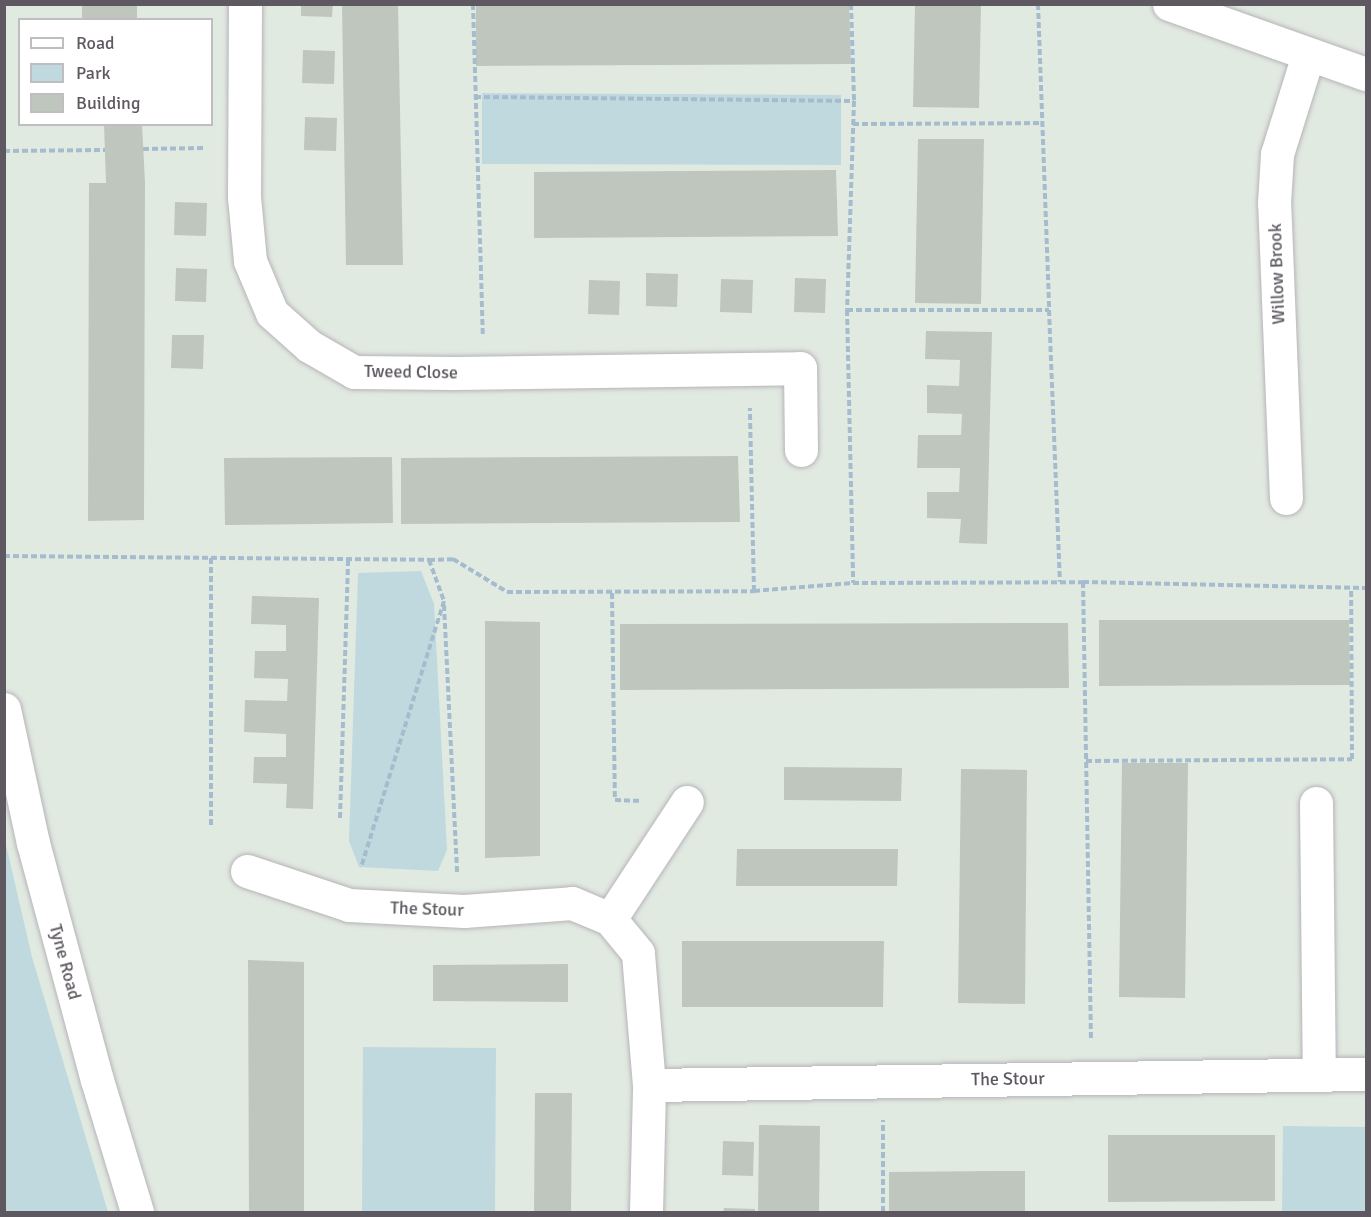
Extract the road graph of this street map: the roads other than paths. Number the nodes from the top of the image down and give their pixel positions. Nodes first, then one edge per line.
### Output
1 (245, 4) edge
2 (1169, 4) edge
3 (1308, 55) junction
4 (1366, 74) edge
5 (801, 450) dead end
6 (1286, 498) dead end
7 (4, 710) edge
8 (687, 802) road end
9 (1316, 802) dead end
10 (247, 871) dead end
11 (610, 919) junction
12 (1319, 1074) junction
13 (1366, 1074) edge
14 (649, 1085) junction
15 (137, 1212) edge
16 (646, 1212) edge

1 - 5 street, Tweed Close
2 - 3 street
3 - 4 street
3 - 6 street, Willow Brook
7 - 15 street, Tyne Road
8 - 11 street
9 - 12 street
10 - 11 street, The Stour
11 - 14 street, The Stour
12 - 13 street, The Stour
12 - 14 street, The Stour
14 - 16 street, The Stour

